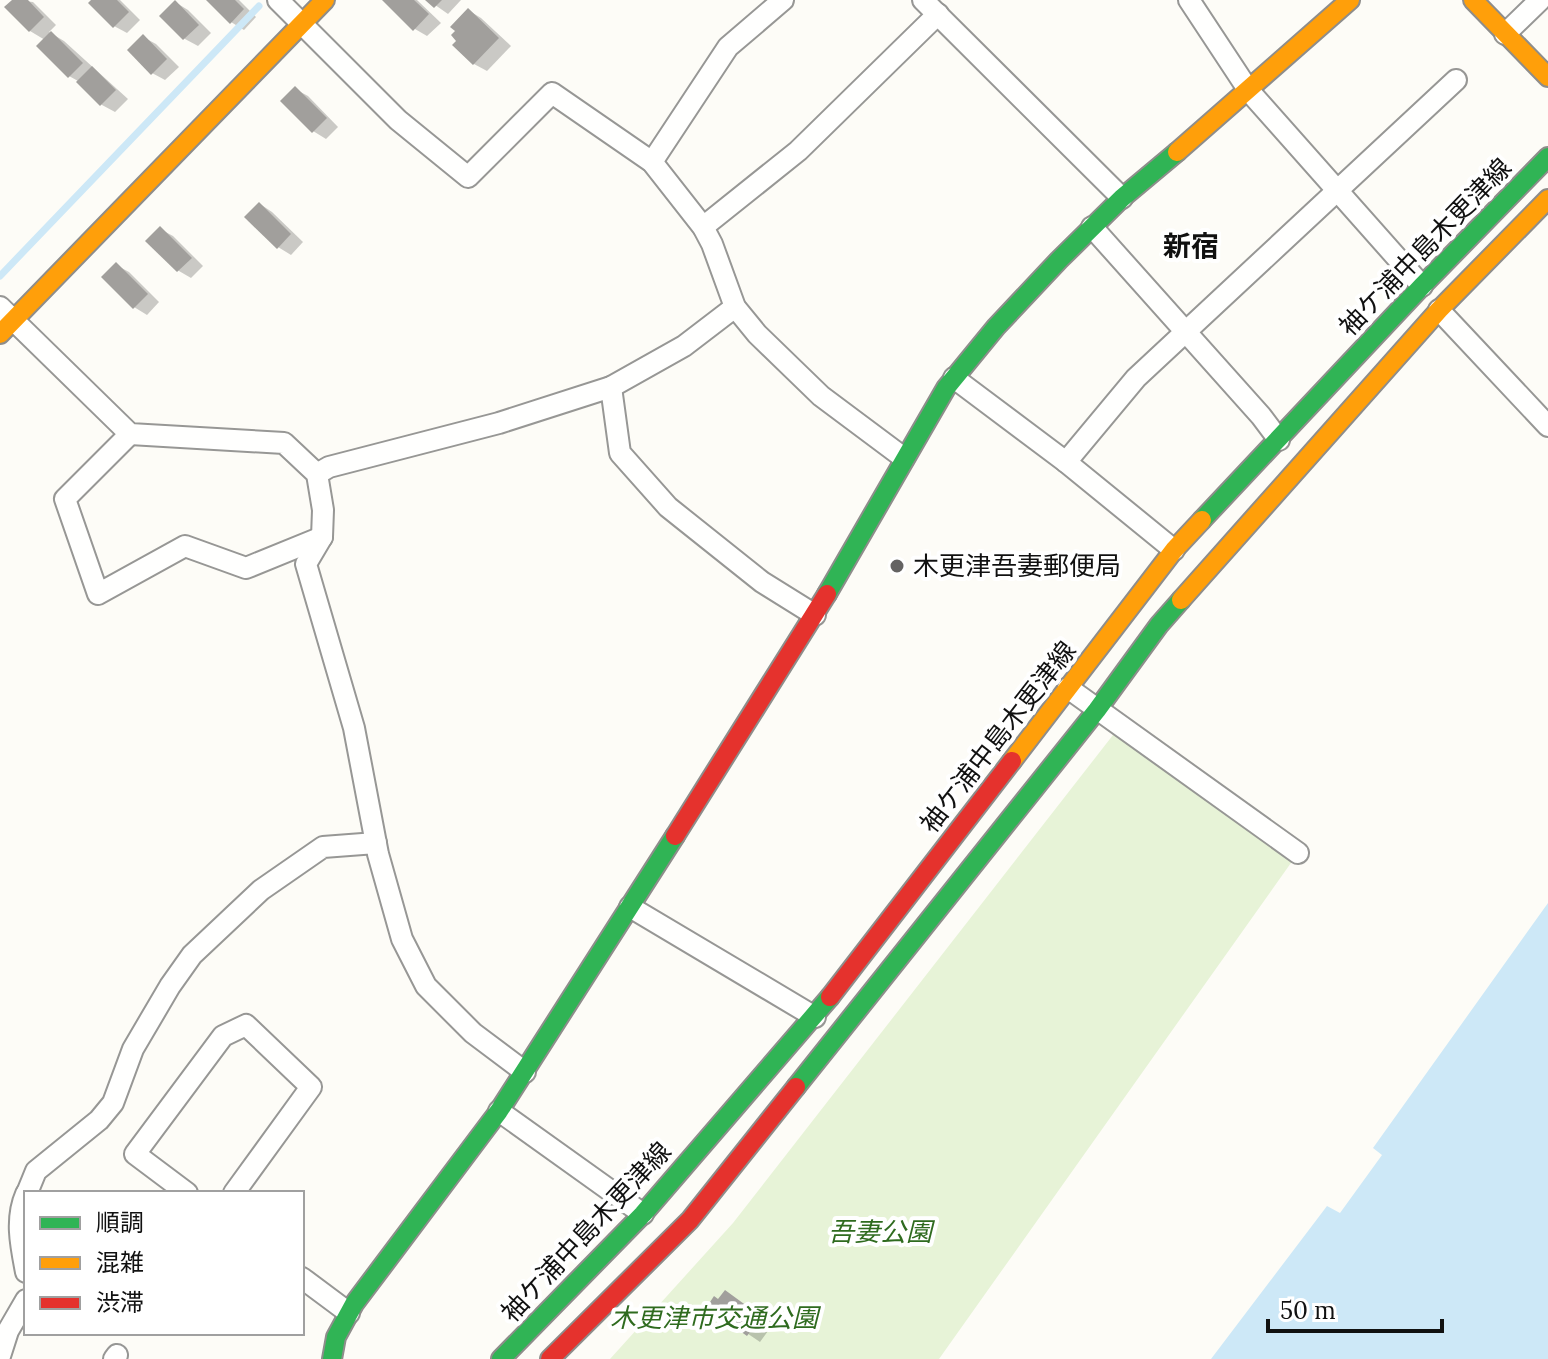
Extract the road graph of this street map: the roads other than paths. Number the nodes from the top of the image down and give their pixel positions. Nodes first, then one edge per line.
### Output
1 (278, 0) edge
2 (325, 0) edge
3 (783, 0) edge
4 (923, 0) edge
5 (1189, 0) edge
6 (1350, 0) edge
7 (1473, 0) edge
8 (1540, 0) edge
9 (938, 14) junction
10 (301, 23) junction
11 (1505, 34) junction
12 (1548, 77) edge
13 (1456, 80) dead end
14 (1249, 91) junction
15 (1548, 157) edge
16 (652, 162) junction
17 (1337, 191) junction
18 (1122, 198) junction
19 (1548, 199) edge
20 (703, 227) junction
21 (1092, 227) junction
22 (1422, 286) junction
23 (735, 307) junction
24 (1439, 310) junction
25 (5, 320) edge
26 (1186, 331) junction
27 (954, 378) junction
28 (611, 387) junction
29 (1548, 426) edge
30 (130, 434) junction
31 (1279, 440) junction
32 (904, 458) junction
33 (1066, 462) junction
34 (317, 474) junction
35 (322, 537) junction
36 (1174, 550) junction
37 (815, 615) junction
38 (1068, 688) junction
39 (1097, 710) junction
40 (376, 843) junction
41 (1298, 853) dead end
42 (630, 907) junction
43 (815, 1017) junction
44 (525, 1072) junction
45 (499, 1111) junction
46 (27, 1191) edge
47 (184, 1191) edge
48 (235, 1191) edge
49 (24, 1198) edge
50 (643, 1214) junction
51 (24, 1263) edge
52 (304, 1279) edge
53 (24, 1303) edge
54 (349, 1313) junction
55 (0, 1356) edge
56 (332, 1359) edge
57 (501, 1359) edge
58 (550, 1359) edge

1 - 10 street
2 - 10 main road
3 - 16 street
4 - 9 street
5 - 14 street
6 - 14 main road
7 - 11 main road
8 - 11 street
9 - 18 street
9 - 20 street
10 - 16 street
10 - 25 main road
11 - 12 main road
13 - 17 street
14 - 17 street
14 - 18 main road
15 - 22 main road, 袖ケ浦中島木更津線
16 - 20 street
17 - 22 street
17 - 26 street
18 - 21 main road
19 - 24 main road, 袖ケ浦中島木更津線
20 - 23 street
21 - 26 street
21 - 27 main road
22 - 31 main road, 袖ケ浦中島木更津線
23 - 28 street
23 - 32 street
24 - 29 street
24 - 39 main road, 袖ケ浦中島木更津線
25 - 30 street
26 - 31 street
26 - 33 street
27 - 32 main road
27 - 33 street
28 - 34 street
28 - 37 street
30 - 34 street
30 - 35 street
31 - 36 main road, 袖ケ浦中島木更津線
32 - 37 main road
33 - 36 street
34 - 35 street
35 - 40 street
36 - 38 main road, 袖ケ浦中島木更津線
37 - 42 main road
38 - 39 street
38 - 43 main road, 袖ケ浦中島木更津線
39 - 41 street
39 - 58 main road, 袖ケ浦中島木更津線
40 - 44 street
40 - 46 street
42 - 43 street
42 - 44 main road
43 - 50 main road, 袖ケ浦中島木更津線
44 - 45 main road
45 - 50 street
45 - 54 main road
47 - 48 street
49 - 51 street
50 - 57 main road, 袖ケ浦中島木更津線
52 - 54 street
53 - 55 street
54 - 56 main road

